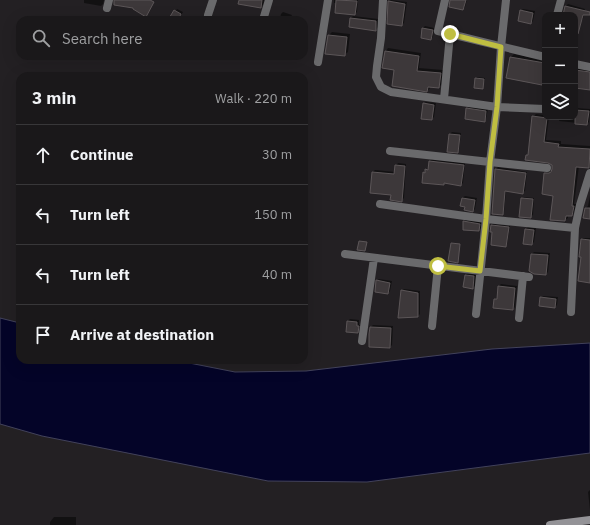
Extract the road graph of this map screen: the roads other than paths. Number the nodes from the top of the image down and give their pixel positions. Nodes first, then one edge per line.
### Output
1 (213, 0) edge
2 (269, 0) edge
3 (328, 0) edge
4 (383, 0) edge
5 (444, 0) edge
6 (506, 0) edge
7 (561, 0) edge
8 (558, 12) edge
9 (208, 16) dead end
10 (264, 16) edge
11 (450, 34) junction
12 (501, 47) junction
13 (542, 56) edge
14 (318, 62) dead end
15 (578, 65) edge
16 (590, 67) edge
17 (444, 100) junction
18 (497, 107) junction
19 (542, 109) edge
20 (390, 151) dead end
21 (490, 162) junction
22 (547, 168) dead end
23 (590, 173) edge
24 (590, 177) edge
25 (380, 204) dead end
26 (486, 219) junction
27 (576, 228) junction
28 (345, 254) dead end
29 (374, 258) junction
30 (438, 266) junction
31 (480, 271) junction
32 (571, 312) dead end
33 (476, 314) dead end
34 (520, 318) dead end
35 (432, 326) dead end
36 (362, 341) dead end
37 (590, 520) edge
38 (550, 525) edge

1 - 9 street
2 - 10 street
3 - 14 street
4 - 17 street
5 - 11 street
6 - 12 street
7 - 8 street
11 - 12 street
11 - 17 street
12 - 13 street
12 - 18 street
15 - 16 street
17 - 18 street
18 - 19 street
18 - 21 street
20 - 21 street
21 - 22 street
21 - 26 street
23 - 24 street
24 - 27 street
25 - 26 street
26 - 27 street
26 - 31 street
27 - 32 street
28 - 29 street
29 - 30 street
29 - 36 street
30 - 31 street
30 - 35 street
31 - 33 street
31 - 34 street
37 - 38 street

